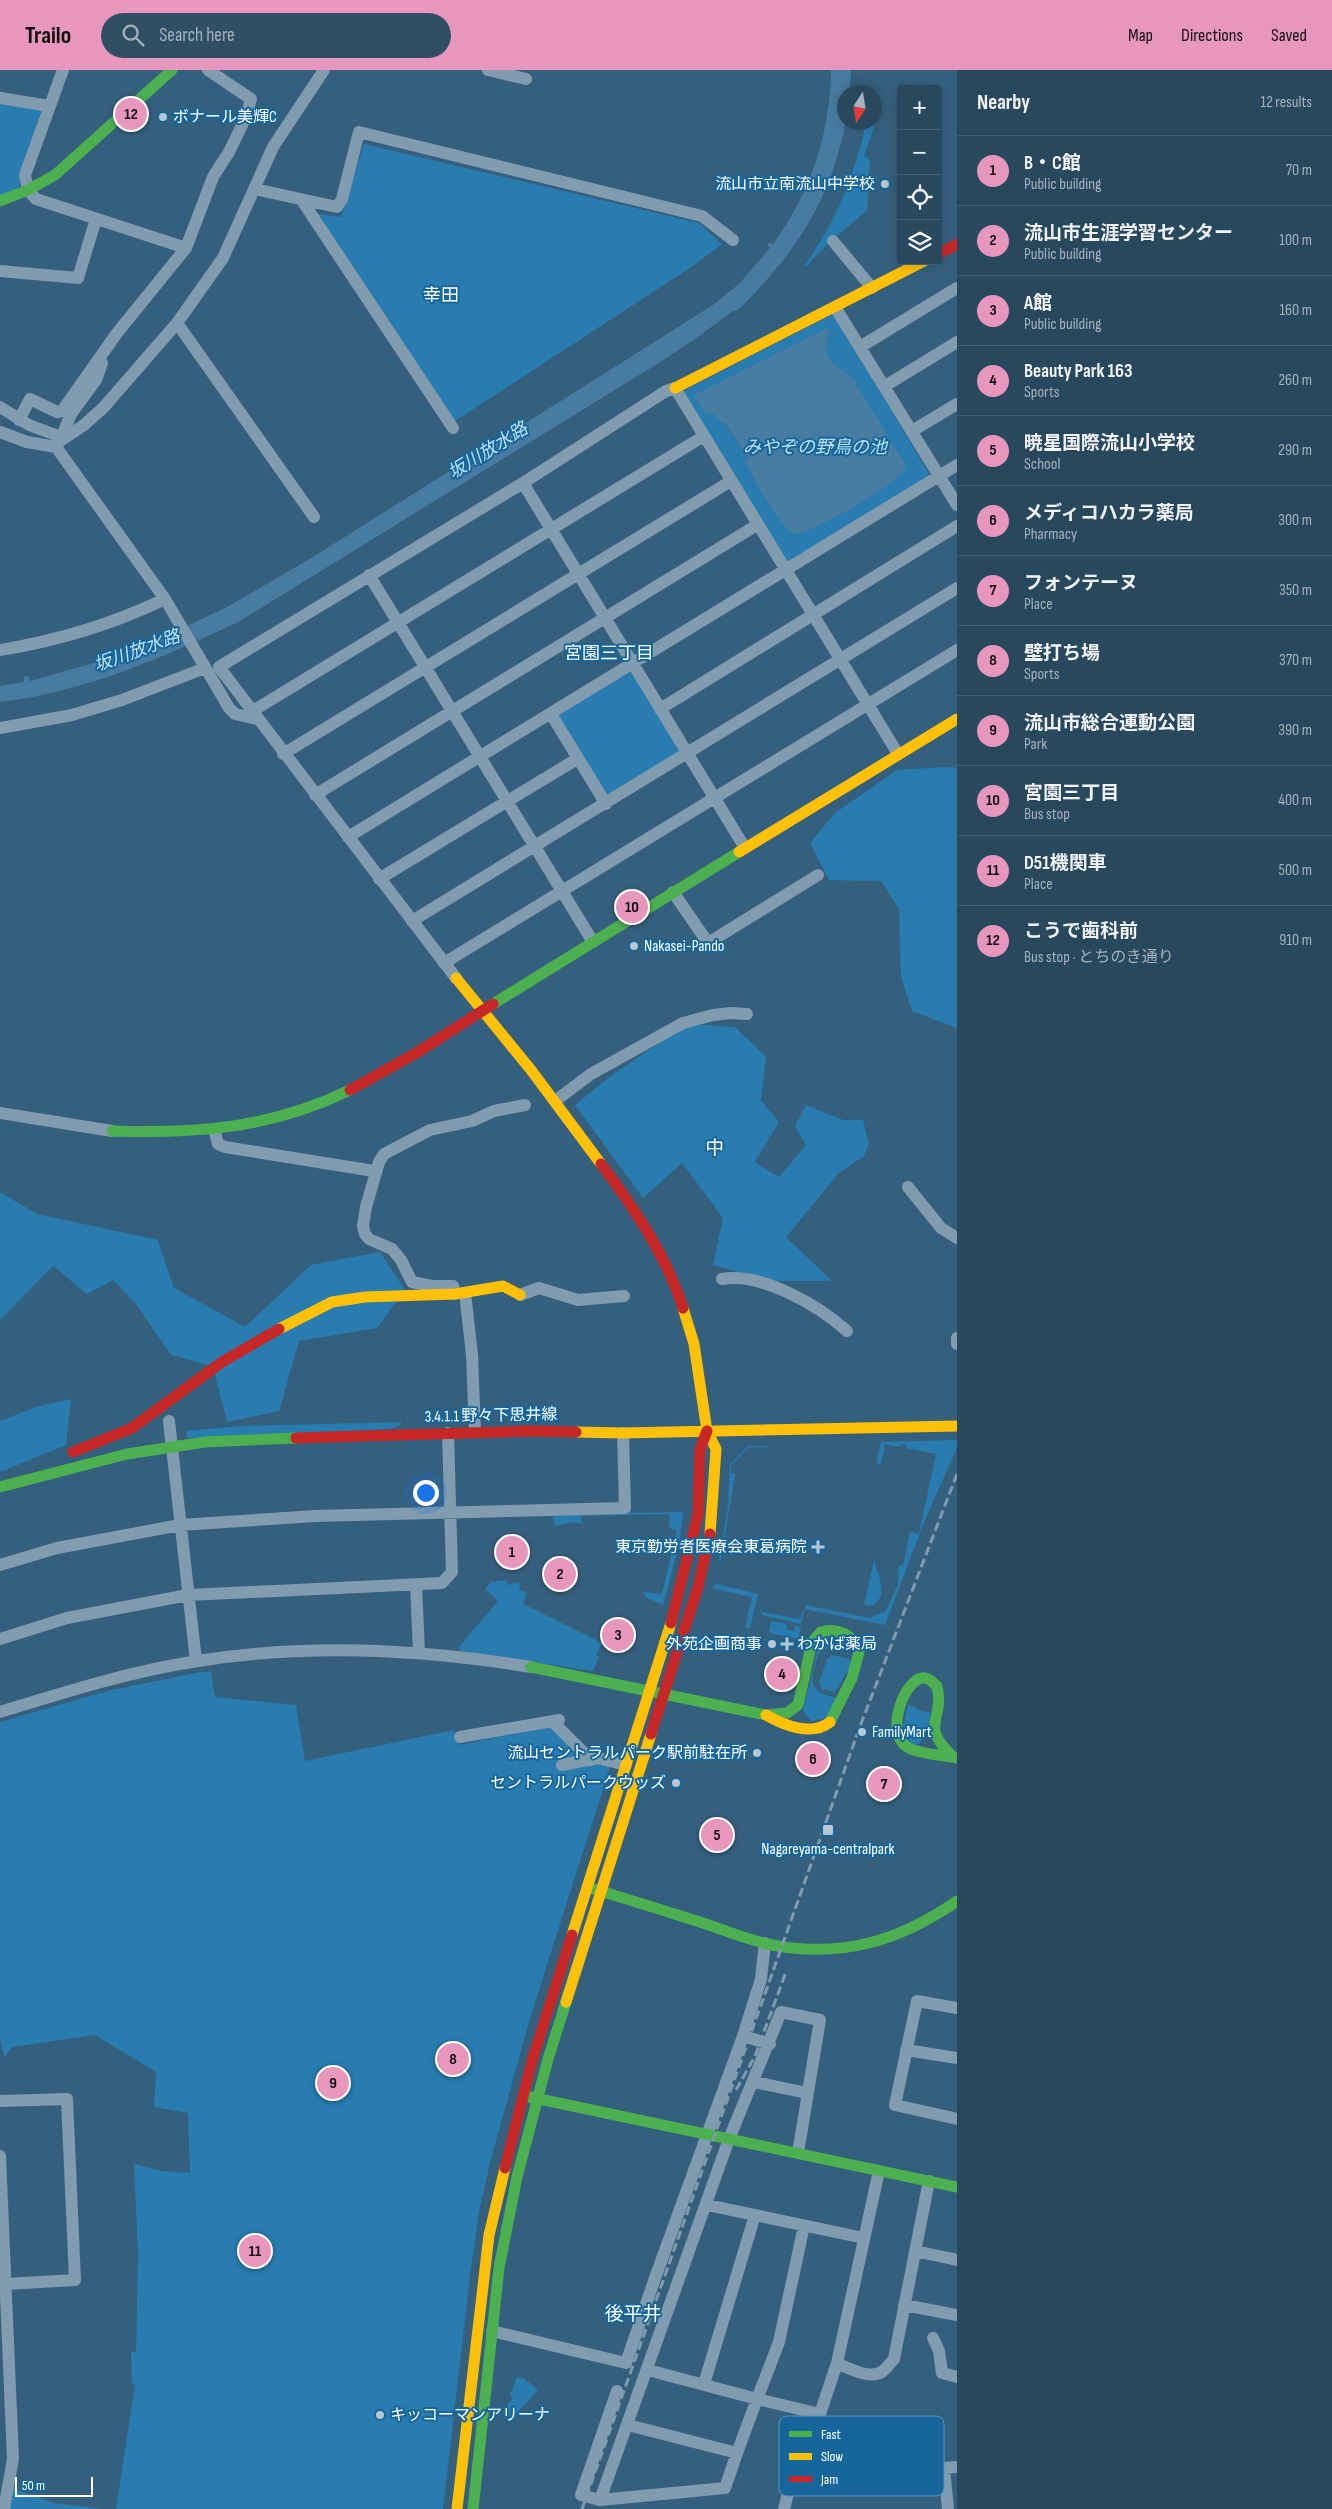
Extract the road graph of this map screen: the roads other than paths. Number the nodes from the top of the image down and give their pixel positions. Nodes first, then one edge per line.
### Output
1 (63, 70) edge
2 (172, 70) edge
3 (208, 70) edge
4 (324, 70) edge
5 (488, 70) edge
6 (526, 79) dead end
7 (0, 98) edge
8 (50, 106) junction
9 (255, 189) junction
10 (28, 190) junction
11 (301, 199) junction
12 (0, 201) edge
13 (96, 219) junction
14 (733, 240) dead end
15 (832, 242) dead end
16 (957, 244) edge
17 (186, 248) junction
18 (942, 252) edge
19 (916, 265) edge
20 (0, 271) edge
21 (872, 288) junction
22 (957, 288) edge
23 (835, 307) junction
24 (177, 323) junction
25 (957, 342) edge
26 (108, 347) junction
27 (860, 347) junction
28 (885, 386) junction
29 (675, 388) junction
30 (957, 404) edge
31 (0, 406) edge
32 (19, 420) junction
33 (453, 428) dead end
34 (912, 431) junction
35 (0, 432) edge
36 (704, 436) junction
37 (59, 442) junction
38 (957, 465) edge
39 (939, 476) junction
40 (732, 481) junction
41 (524, 483) junction
42 (957, 505) edge
43 (314, 517) dead end
44 (757, 525) junction
45 (957, 526) edge
46 (552, 529) junction
47 (786, 570) junction
48 (579, 574) junction
49 (369, 575) junction
50 (957, 588) edge
51 (166, 602) junction
52 (814, 615) junction
53 (606, 618) junction
54 (397, 622) junction
55 (0, 650) edge
56 (957, 650) edge
57 (841, 660) junction
58 (203, 664) junction
59 (633, 664) junction
60 (424, 667) junction
61 (868, 705) junction
62 (660, 709) junction
63 (452, 712) junction
64 (551, 714) junction
65 (254, 716) junction
66 (957, 719) edge
67 (0, 728) edge
68 (283, 754) junction
69 (688, 754) junction
70 (898, 754) junction
71 (479, 757) junction
72 (577, 759) junction
73 (315, 795) junction
74 (715, 799) junction
75 (507, 802) junction
76 (606, 804) junction
77 (348, 837) junction
78 (534, 846) junction
79 (745, 848) junction
80 (818, 876) dead end
81 (379, 879) junction
82 (561, 890) junction
83 (673, 892) junction
84 (412, 921) junction
85 (593, 942) junction
86 (444, 963) junction
87 (456, 978) joint
88 (481, 1011) junction
89 (746, 1014) dead end
90 (555, 1100) junction
91 (525, 1105) dead end
92 (0, 1113) edge
93 (214, 1129) junction
94 (112, 1131) joint
95 (374, 1171) junction
96 (908, 1187) dead end
97 (957, 1238) edge
98 (722, 1279) dead end
99 (460, 1294) junction
100 (520, 1295) joint
101 (624, 1296) dead end
102 (847, 1331) dead end
103 (957, 1338) edge
104 (957, 1344) edge
105 (169, 1421) dead end
106 (957, 1426) edge
107 (708, 1431) junction
108 (475, 1432) junction
109 (448, 1433) junction
110 (623, 1433) junction
111 (172, 1446) junction
112 (72, 1452) dead end
113 (0, 1487) edge
114 (451, 1514) junction
115 (180, 1525) junction
116 (0, 1565) edge
117 (416, 1585) junction
118 (188, 1595) junction
119 (0, 1639) edge
120 (419, 1652) junction
121 (196, 1661) junction
122 (531, 1667) joint
123 (650, 1689) junction
124 (665, 1693) junction
125 (795, 1708) junction
126 (0, 1712) edge
127 (766, 1714) junction
128 (813, 1729) junction
129 (460, 1737) dead end
130 (925, 1740) junction
131 (955, 1758) edge
132 (591, 1760) junction
133 (562, 1765) dead end
134 (626, 1765) junction
135 (588, 1887) junction
136 (602, 1892) junction
137 (957, 1901) edge
138 (765, 1943) junction
139 (957, 2008) edge
140 (743, 2036) junction
141 (770, 2044) junction
142 (906, 2050) junction
143 (957, 2058) edge
144 (754, 2082) junction
145 (806, 2092) junction
146 (522, 2096) junction
147 (536, 2099) junction
148 (0, 2101) edge
149 (957, 2118) edge
150 (706, 2134) junction
151 (729, 2139) junction
152 (798, 2153) junction
153 (0, 2156) edge
154 (879, 2171) junction
155 (929, 2181) junction
156 (957, 2187) edge
157 (707, 2205) junction
158 (755, 2215) junction
159 (804, 2226) junction
160 (2, 2233) edge
161 (864, 2238) junction
162 (915, 2251) junction
163 (957, 2260) edge
164 (6, 2284) junction
165 (904, 2305) junction
166 (957, 2315) edge
167 (492, 2331) junction
168 (933, 2338) dead end
169 (634, 2340) junction
170 (656, 2348) junction
171 (837, 2363) junction
172 (648, 2370) junction
173 (957, 2377) edge
174 (704, 2384) junction
175 (617, 2391) dead end
176 (757, 2399) junction
177 (820, 2414) joint
178 (628, 2425) junction
179 (738, 2453) junction
180 (951, 2467) edge
181 (787, 2496) edge
182 (600, 2500) junction
183 (4, 2509) edge
184 (457, 2509) edge
185 (473, 2509) edge
186 (784, 2509) edge
187 (948, 2509) edge

1 - 8 street
2 - 10 street
3 - 17 street
4 - 9 street
5 - 6 street
7 - 8 street
8 - 10 street
9 - 11 street
9 - 24 street
10 - 12 street
10 - 13 street
11 - 14 street
11 - 33 street
13 - 17 street
13 - 20 street
15 - 21 street
16 - 18 street
17 - 26 street
19 - 21 street
21 - 23 street
22 - 27 street
23 - 27 street
23 - 29 street
24 - 37 street
24 - 43 street
25 - 28 street
26 - 32 street
26 - 37 street
27 - 28 street
28 - 34 street
29 - 36 street
29 - 41 street
30 - 34 street
31 - 32 street
32 - 37 street
34 - 39 street
35 - 37 street
36 - 40 street
36 - 46 street
37 - 51 street
38 - 39 street
39 - 42 street
39 - 47 street
40 - 44 street
40 - 48 street
41 - 46 street
41 - 49 street
44 - 47 street
44 - 53 street
45 - 52 street
46 - 48 street
46 - 54 street
47 - 52 street
47 - 59 street
48 - 53 street
48 - 60 street
49 - 54 street
49 - 65 street
50 - 57 street
51 - 55 street
51 - 58 street
52 - 57 street
52 - 62 street
53 - 59 street
53 - 63 street
54 - 60 street
54 - 65 street
56 - 61 street
57 - 61 street
57 - 69 street
58 - 65 street
58 - 67 street
59 - 62 street
59 - 64 street
60 - 63 street
60 - 68 street
61 - 70 street
61 - 74 street
62 - 69 street
63 - 71 street
63 - 73 street
64 - 71 street
64 - 72 street
65 - 68 street
66 - 70 street
68 - 73 street
69 - 74 street
69 - 76 street
70 - 79 street
71 - 75 street
71 - 77 street
72 - 75 street
72 - 76 street
73 - 77 street
74 - 79 street
74 - 82 street
75 - 78 street
75 - 81 street
76 - 78 street
77 - 81 street
78 - 82 street
78 - 84 street
79 - 83 street
80 - 83 street
81 - 84 street
82 - 85 street
82 - 86 street
83 - 85 street
84 - 86 street
85 - 88 street
86 - 87 street
87 - 88 street
88 - 90 street
88 - 93 street
89 - 90 street
90 - 107 street
91 - 95 street
92 - 94 street
93 - 94 street
93 - 95 street
95 - 99 street
96 - 97 street
98 - 102 street
99 - 100 street
99 - 108 street
99 - 112 street
100 - 101 street
103 - 104 street
105 - 111 street
106 - 107 street, 3.4.1.1 野々下思井線
107 - 110 street, 3.4.1.1 野々下思井線
107 - 123 street
107 - 124 street
108 - 109 street, 3.4.1.1 野々下思井線
108 - 110 street, 3.4.1.1 野々下思井線
109 - 111 street, 3.4.1.1 野々下思井線
109 - 114 street
110 - 114 street
111 - 113 street, 3.4.1.1 野々下思井線
111 - 115 street
114 - 115 street
114 - 117 street
115 - 116 street
115 - 118 street
117 - 118 street
117 - 120 street
118 - 119 street
118 - 121 street
120 - 121 street
120 - 122 street
121 - 126 street
122 - 123 street
123 - 124 street
123 - 134 street
124 - 127 street
124 - 136 street
125 - 127 street
125 - 128 street
125 - 128 street
127 - 128 street
129 - 132 street
130 - 130 street
130 - 131 street
130 - 131 street
132 - 133 street
132 - 134 street
134 - 135 street
135 - 136 street
135 - 146 street
136 - 138 street
136 - 147 street
137 - 138 street
138 - 140 street
139 - 142 street
140 - 141 street
140 - 150 street
141 - 144 street
141 - 145 street
142 - 143 street
142 - 149 street
144 - 145 street
144 - 151 street
145 - 152 street
146 - 147 street
146 - 184 street
147 - 150 street
147 - 167 street
148 - 164 street
150 - 151 street
150 - 169 street
151 - 152 street
151 - 157 street
152 - 154 street
153 - 160 street
154 - 155 street
154 - 161 street
155 - 156 street
155 - 162 street
157 - 158 street
157 - 170 street
158 - 159 street
158 - 174 street
159 - 161 street
159 - 176 street
160 - 164 street
161 - 171 street
162 - 163 street
162 - 165 street
164 - 183 street
165 - 166 street
165 - 171 street
167 - 169 street
167 - 185 street
168 - 173 street
169 - 170 street
170 - 172 street
171 - 177 street
172 - 174 street
172 - 178 street
174 - 176 street
175 - 182 street
176 - 177 street
176 - 179 street
178 - 179 street
178 - 182 street
179 - 182 street
180 - 187 street
181 - 186 street

